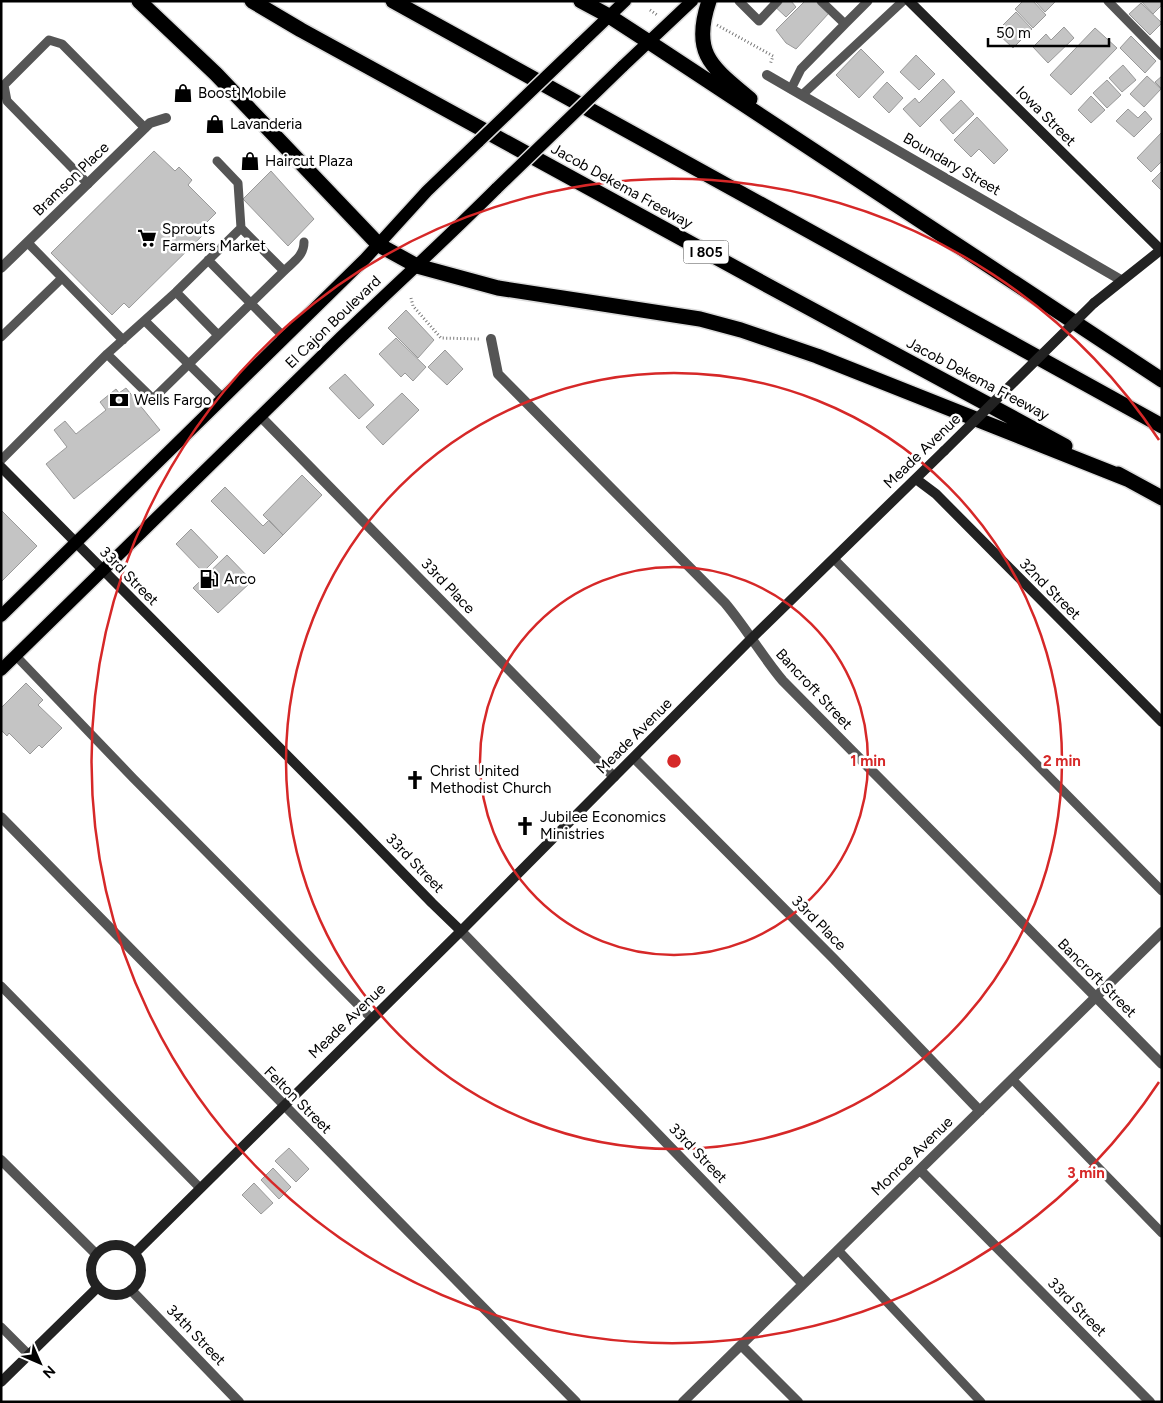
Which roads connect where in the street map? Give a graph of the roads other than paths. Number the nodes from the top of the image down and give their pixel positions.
1 (139, 1) edge
2 (252, 1) edge
3 (393, 1) edge
4 (581, 1) edge
5 (625, 1) edge
6 (692, 1) edge
7 (708, 1) edge
8 (739, 1) edge
9 (778, 1) edge
10 (821, 1) edge
11 (868, 1) edge
12 (903, 1) edge
13 (909, 1) edge
14 (1108, 1) edge
15 (609, 16) junction
16 (845, 24) junction
17 (649, 42) junction
18 (1162, 56) edge
19 (767, 75) road end
20 (792, 89) junction
21 (802, 95) junction
22 (166, 118) dead end
23 (145, 128) junction
24 (813, 151) junction
25 (217, 161) dead end
26 (88, 184) junction
27 (241, 228) junction
28 (28, 242) junction
29 (304, 242) dead end
30 (378, 245) junction
31 (1161, 250) edge
32 (208, 260) junction
33 (416, 266) junction
34 (1, 268) edge
35 (284, 271) junction
36 (62, 278) junction
37 (1122, 280) junction
38 (176, 292) junction
39 (251, 304) junction
40 (145, 321) junction
41 (218, 335) junction
42 (1, 337) edge
43 (285, 338) junction
44 (491, 339) road end
45 (123, 340) junction
46 (107, 354) junction
47 (188, 365) junction
48 (1162, 380) edge
49 (223, 398) junction
50 (260, 416) junction
51 (1162, 426) edge
52 (1, 460) edge
53 (1, 467) edge
54 (916, 479) junction
55 (1127, 479) junction
56 (1162, 498) edge
57 (76, 543) junction
58 (834, 559) junction
59 (104, 571) junction
60 (1, 616) edge
61 (752, 638) junction
62 (16, 656) junction
63 (1, 670) edge
64 (1162, 722) edge
65 (634, 758) junction
66 (614, 777) junction
67 (1, 817) edge
68 (1162, 892) edge
69 (461, 931) junction
70 (1162, 932) edge
71 (1, 986) edge
72 (1096, 997) junction
73 (372, 1018) junction
74 (1162, 1064) edge
75 (1012, 1079) junction
76 (283, 1105) junction
77 (980, 1111) junction
78 (1, 1160) edge
79 (920, 1170) junction
80 (200, 1188) junction
81 (1162, 1233) edge
82 (838, 1250) junction
83 (134, 1253) junction
84 (96, 1254) junction
85 (803, 1284) junction
86 (98, 1287) junction
87 (131, 1290) junction
88 (1, 1327) edge
89 (741, 1345) junction
90 (29, 1355) junction
91 (1, 1382) edge
92 (238, 1402) edge
93 (576, 1402) edge
94 (683, 1402) edge
95 (798, 1402) edge
96 (981, 1402) edge
97 (1150, 1402) edge

1 - 30 highway
2 - 55 highway, Jacob Dekema Freeway / I 805
3 - 51 highway
4 - 15 highway
5 - 15 main road, El Cajon Boulevard
6 - 17 main road, El Cajon Boulevard
7 - 24 highway
8 - 9 lane
10 - 16 lane
11 - 16 lane
12 - 21 lane
13 - 31 main road, Iowa Street
14 - 18 lane
15 - 17 highway
15 - 30 main road, El Cajon Boulevard, bridge
16 - 20 lane
17 - 24 highway
17 - 33 main road, El Cajon Boulevard, bridge
19 - 20 street, Boundary Street
20 - 21 street, Boundary Street
21 - 37 street, Boundary Street
22 - 23 street, Bramson Place
23 - 26 street, Bramson Place
23 - 26 lane
24 - 48 highway
25 - 27 lane
26 - 28 street, Bramson Place
27 - 32 lane
27 - 35 lane
28 - 34 street, Bramson Place
28 - 36 lane
29 - 35 lane
30 - 33 highway
30 - 43 main road, El Cajon Boulevard
31 - 37 main road, Meade Avenue
32 - 38 lane
32 - 39 lane
33 - 50 main road, El Cajon Boulevard
33 - 55 highway
35 - 39 lane
36 - 42 lane
36 - 45 lane
37 - 54 main road, Meade Avenue, bridge
38 - 40 lane
38 - 41 lane
39 - 41 lane
39 - 43 lane
40 - 45 lane
40 - 47 lane
41 - 47 lane
43 - 49 main road, El Cajon Boulevard
44 - 61 street, Bancroft Street
45 - 46 lane
46 - 47 lane
46 - 52 lane
47 - 49 lane
49 - 57 main road, El Cajon Boulevard
50 - 59 main road, El Cajon Boulevard
50 - 66 street, 33rd Place
53 - 57 main road, 33rd Street
54 - 58 main road, Meade Avenue
54 - 64 main road, 32nd Street
55 - 56 highway, Jacob Dekema Freeway / I 805
57 - 59 main road, 33rd Street
57 - 60 main road, El Cajon Boulevard
58 - 61 main road, Meade Avenue
58 - 68 lane
59 - 62 main road, El Cajon Boulevard
59 - 69 main road, 33rd Street
61 - 65 main road, Meade Avenue
61 - 72 street, Bancroft Street
62 - 63 main road, El Cajon Boulevard
62 - 73 lane
65 - 66 main road, Meade Avenue
65 - 77 street, 33rd Place
66 - 69 main road, Meade Avenue
67 - 76 street, Felton Street
69 - 73 main road, Meade Avenue
69 - 85 street, 33rd Street
70 - 72 street, Monroe Avenue
71 - 80 lane
72 - 74 street, Bancroft Street
72 - 75 street, Monroe Avenue
73 - 76 main road, Meade Avenue
75 - 77 street, Monroe Avenue
75 - 81 lane
76 - 80 main road, Meade Avenue
76 - 93 street, Felton Street
77 - 79 street, Monroe Avenue
78 - 84 street
79 - 82 street, Monroe Avenue
79 - 97 street, 33rd Street
80 - 83 main road, Meade Avenue
82 - 85 street, Monroe Avenue
82 - 96 lane
83 - 84 main road
83 - 87 main road
84 - 86 main road
85 - 89 street, Monroe Avenue
86 - 87 main road
86 - 90 main road
87 - 92 street, 34th Street
88 - 90 lane
89 - 94 street, Monroe Avenue
89 - 95 street
90 - 91 main road

